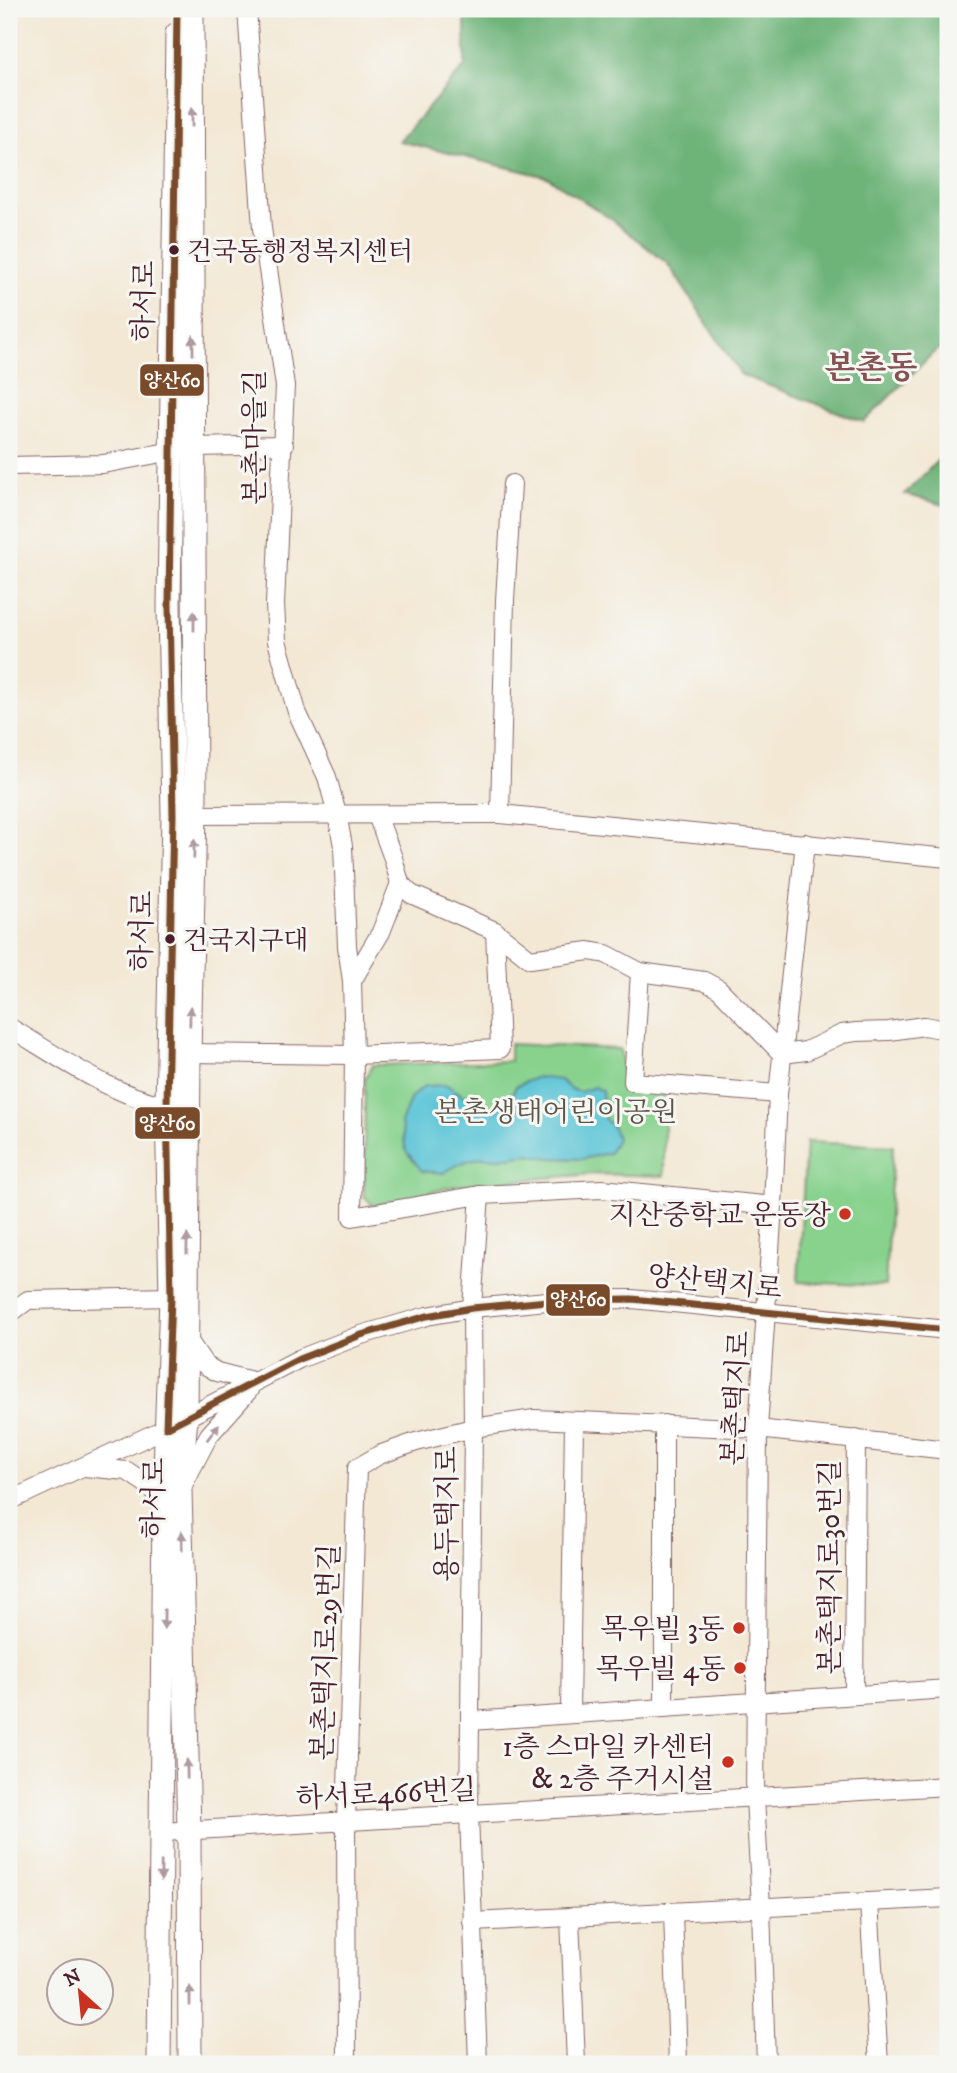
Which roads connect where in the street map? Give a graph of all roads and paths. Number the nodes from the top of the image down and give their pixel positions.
1 (177, 9) edge
2 (192, 9) edge
3 (247, 9) edge
4 (284, 445) junction
5 (182, 448) junction
6 (9, 466) edge
7 (512, 484) dead end
8 (338, 814) junction
9 (500, 814) junction
10 (184, 815) junction
11 (377, 815) junction
12 (805, 843) junction
13 (948, 858) edge
14 (400, 883) junction
15 (495, 931) junction
16 (640, 972) junction
17 (352, 981) junction
18 (9, 1027) edge
19 (948, 1030) edge
20 (189, 1053) junction
21 (782, 1054) junction
22 (354, 1055) junction
23 (778, 1094) junction
24 (178, 1107) junction
25 (480, 1195) junction
26 (773, 1206) junction
27 (171, 1297) junction
28 (472, 1308) junction
29 (765, 1312) junction
30 (9, 1314) edge
31 (948, 1330) edge
32 (186, 1337) junction
33 (256, 1382) junction
34 (574, 1420) junction
35 (176, 1423) junction
36 (664, 1424) junction
37 (473, 1428) junction
38 (758, 1429) junction
39 (856, 1439) junction
40 (948, 1450) edge
41 (84, 1467) junction
42 (172, 1494) junction
43 (9, 1501) edge
44 (948, 1689) edge
45 (854, 1696) junction
46 (755, 1702) junction
47 (664, 1708) junction
48 (570, 1714) junction
49 (471, 1721) junction
50 (948, 1786) edge
51 (755, 1798) junction
52 (469, 1814) junction
53 (346, 1821) junction
54 (189, 1830) junction
55 (162, 1832) junction
56 (948, 1898) edge
57 (869, 1902) junction
58 (761, 1908) junction
59 (673, 1912) junction
60 (570, 1917) junction
61 (472, 1922) junction
62 (159, 2064) edge
63 (190, 2064) edge
64 (347, 2064) edge
65 (478, 2064) edge
66 (576, 2064) edge
67 (678, 2064) edge
68 (766, 2064) edge
69 (879, 2064) edge

1 - 5 main road, 하서로
5 -> 2 main road, 하서로
3 - 4 street, 본촌마을길
4 - 5 street
4 - 8 street, 본촌마을길
5 - 6 street
5 - 10 main road, 하서로
7 - 9 street
8 - 10 street
8 - 11 street
8 - 17 street, 본촌마을길
9 - 11 street
9 - 12 street
20 -> 10 main road, 하서로
10 - 24 main road, 하서로
11 - 14 street
12 - 13 street
12 - 21 street, 본촌택지로
14 - 15 street
14 - 17 street
15 - 16 street
15 - 22 street
16 - 21 street
16 - 23 street
17 - 22 street, 본촌마을길
18 - 24 street
19 - 21 street
20 - 22 street
20 - 24 main road, 하서로
21 - 23 street, 본촌택지로
22 - 25 street, 본촌마을길
23 - 26 street, 본촌택지로
24 - 27 main road, 하서로
32 -> 24 main road, 하서로
25 - 26 street
25 - 28 street, 용두택지로
26 - 29 street, 본촌택지로
27 - 30 street
27 - 35 main road, 하서로
28 - 29 street, 양산택지로
28 - 33 street, 양산택지로
28 - 37 street, 용두택지로
29 - 31 street, 양산택지로
29 - 38 street, 본촌택지로
32 - 33 street
32 - 35 main road, 하서로
33 - 35 street, 양산택지로
42 -> 33 street
34 - 36 street, 본촌택지로29번길
34 - 37 street, 본촌택지로29번길
34 - 48 street
35 - 41 street, 양산택지로
35 - 42 main road, 하서로
36 - 38 street, 본촌택지로29번길
36 - 47 street
37 - 49 street, 용두택지로
37 - 53 street, 본촌택지로29번길
38 - 39 street, 본촌택지로30번길
38 - 46 street, 본촌택지로
39 - 40 street, 본촌택지로30번길
39 - 45 street, 본촌택지로30번길
41 - 42 street
41 - 43 street, 양산택지로
54 -> 42 main road, 하서로
42 -> 55 main road, 하서로
44 - 45 street
45 - 46 street
46 - 47 street
46 - 51 street, 본촌택지로
47 - 48 street
48 - 49 street
49 - 52 street, 용두택지로
50 - 51 street, 하서로466번길
51 - 52 street, 하서로466번길
51 - 58 street, 본촌택지로
52 - 53 street, 하서로466번길
52 - 61 street, 용두택지로
53 - 54 street, 하서로466번길
53 - 64 street, 본촌택지로29번길
54 - 55 street, 하서로466번길
63 -> 54 main road, 하서로
55 -> 62 main road, 하서로
56 - 57 street
57 - 58 street
57 - 69 street
58 - 59 street
58 - 68 street, 본촌택지로
59 - 60 street
59 - 67 street
60 - 61 street
60 - 66 street
61 - 65 street, 용두택지로

